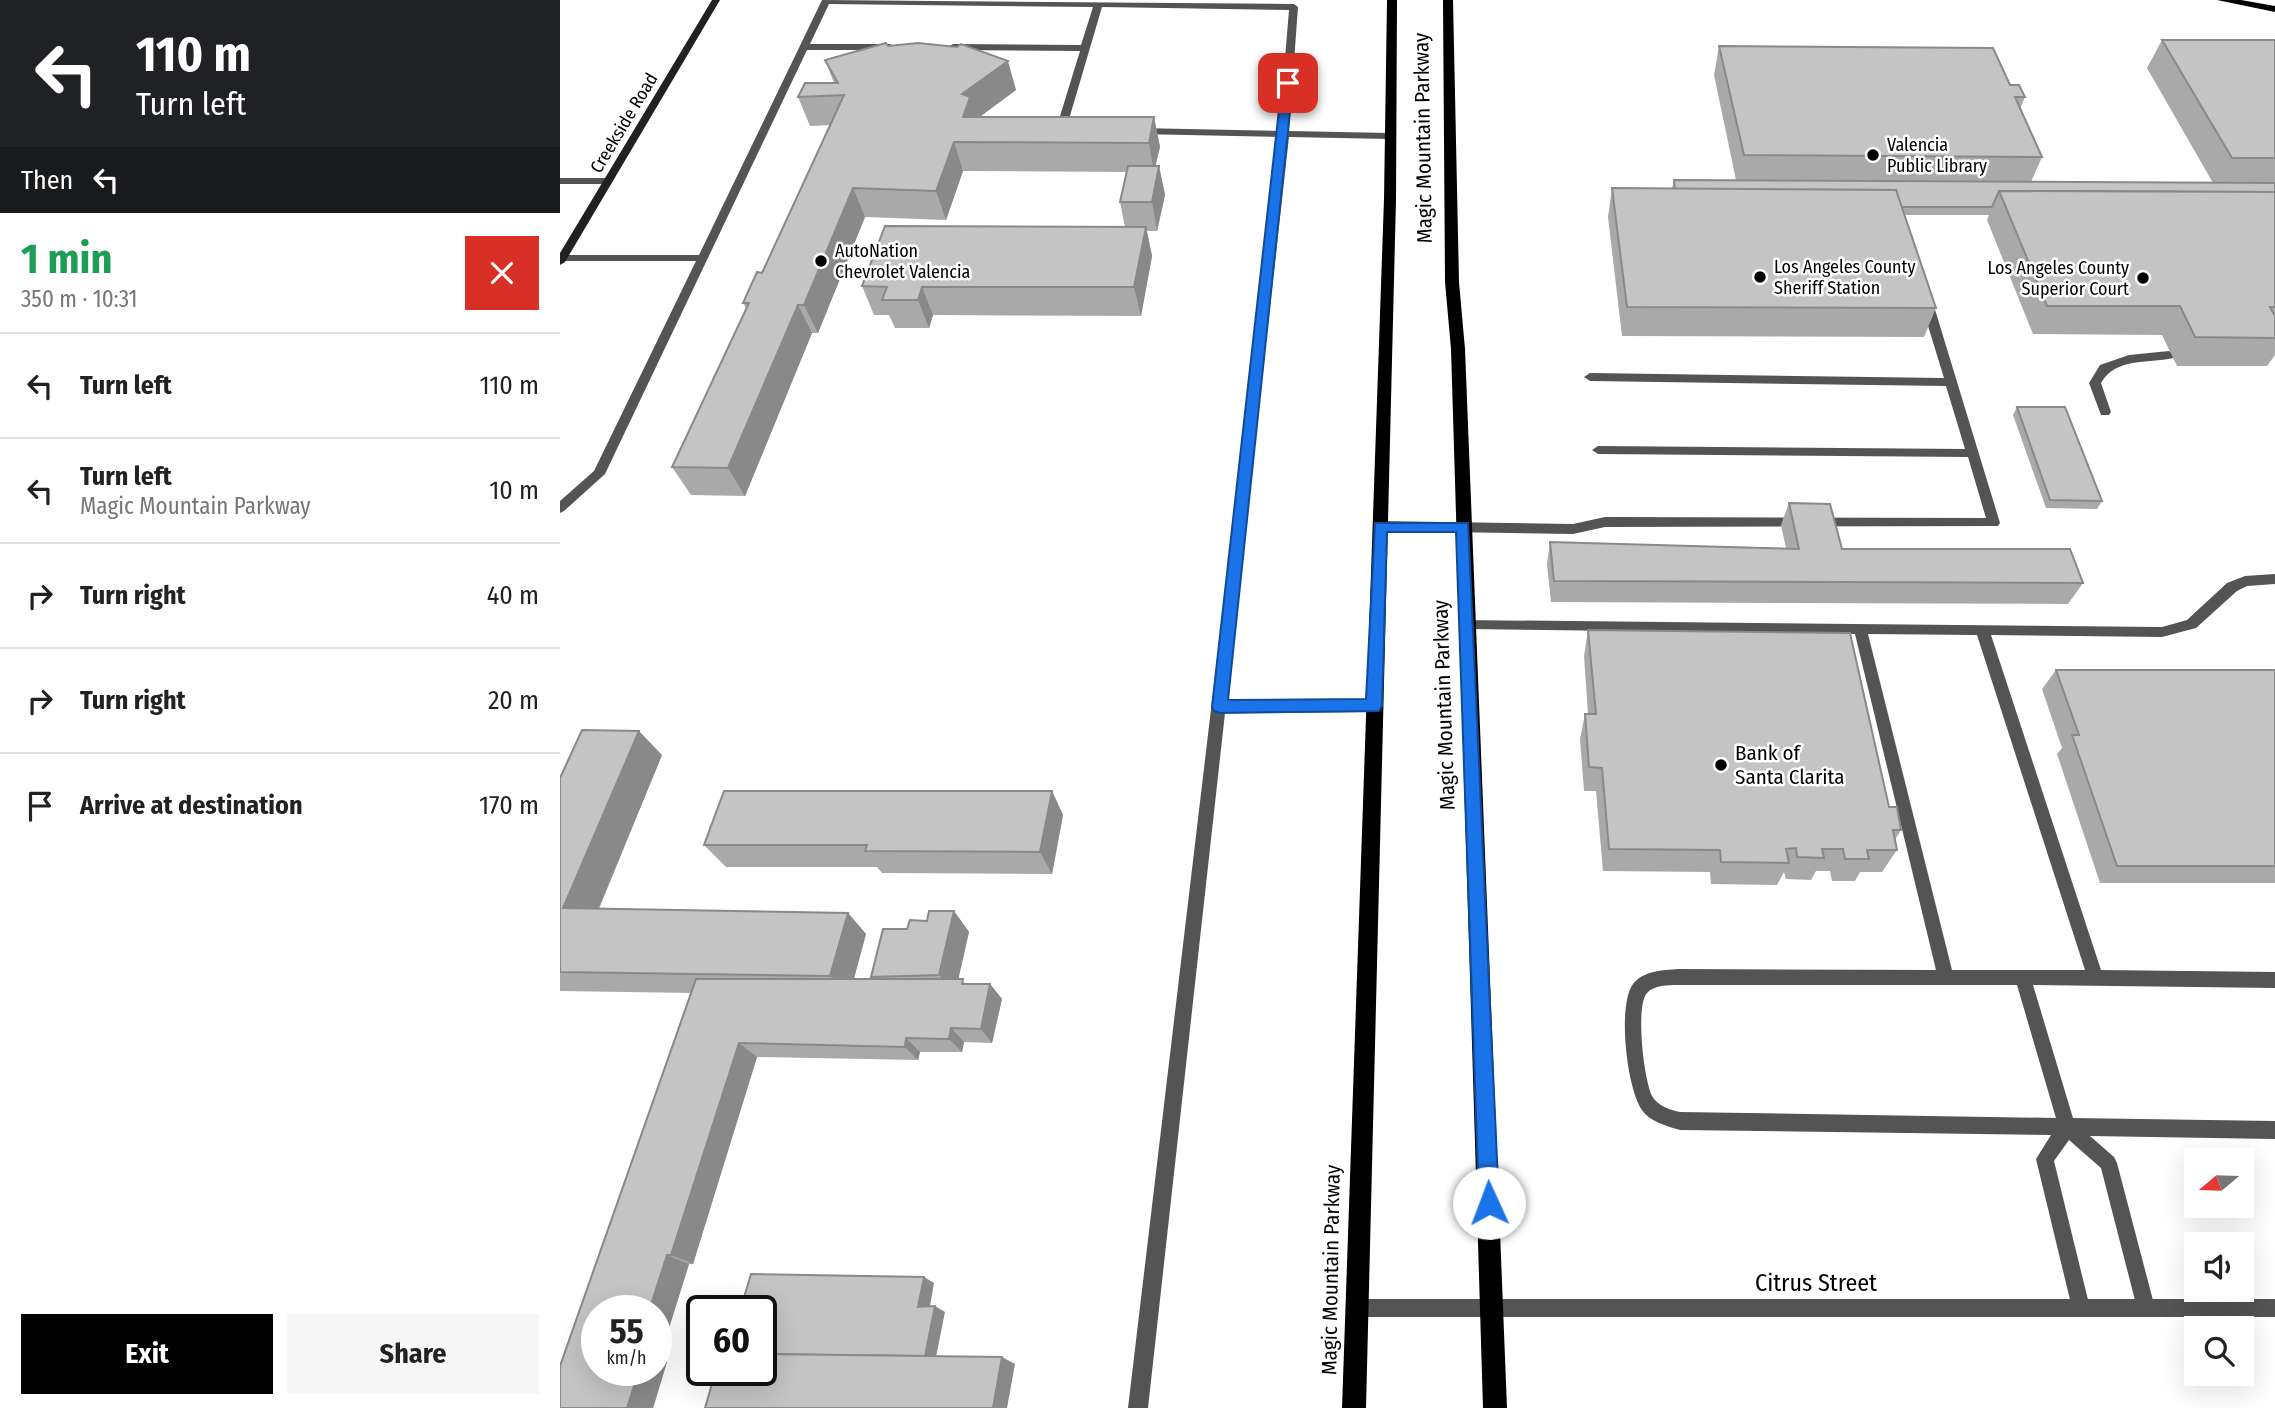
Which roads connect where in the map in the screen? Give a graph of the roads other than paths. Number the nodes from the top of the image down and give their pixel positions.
1 (716, 0) edge
2 (1392, 0) edge
3 (1448, 0) edge
4 (2222, 0) edge
5 (1098, 5) junction
6 (2275, 9) edge
7 (804, 47) junction
8 (898, 47) edge
9 (938, 47) edge
10 (1085, 48) junction
11 (1075, 129) edge
12 (1131, 131) edge
13 (1284, 134) junction
14 (1389, 136) junction
15 (560, 181) edge
16 (608, 181) junction
17 (703, 258) junction
18 (561, 260) edge
19 (1921, 285) edge
20 (2169, 355) dead end
21 (1590, 377) dead end
22 (1951, 382) junction
23 (2105, 412) dead end
24 (1598, 450) dead end
25 (1973, 453) junction
26 (560, 508) edge
27 (1380, 526) junction
28 (1463, 527) junction
29 (2275, 579) edge
30 (1467, 624) junction
31 (1860, 628) junction
32 (1982, 630) junction
33 (1374, 706) junction
34 (1220, 707) junction
35 (1946, 978) junction
36 (2023, 978) junction
37 (2095, 978) junction
38 (2275, 980) edge
39 (2067, 1127) junction
40 (2275, 1130) edge
41 (1493, 1307) junction
42 (1357, 1308) junction
43 (2081, 1308) junction
44 (2146, 1308) junction
45 (2275, 1308) edge
46 (1138, 1408) edge
47 (1354, 1408) edge
48 (1495, 1408) edge

1 - 16 street, Creekside Road
2 - 14 main road, Magic Mountain Parkway
3 - 28 main road, Magic Mountain Parkway
4 - 6 main road
5 - 7 street
5 - 10 street
5 - 13 street
7 - 8 street
7 - 17 street
9 - 10 street
10 - 11 street
12 - 13 street
13 - 14 street
13 - 34 street
14 - 27 main road, Magic Mountain Parkway
15 - 16 street
16 - 18 street, Creekside Road
17 - 18 street
17 - 26 street
19 - 22 street
20 - 23 street
21 - 22 street
22 - 25 street
24 - 25 street
25 - 28 street
27 - 28 street
27 - 33 main road, Magic Mountain Parkway
28 - 30 main road, Magic Mountain Parkway
29 - 32 street
30 - 31 street
30 - 41 main road, Magic Mountain Parkway
31 - 32 street
31 - 35 street
32 - 37 street
33 - 34 street
33 - 42 main road, Magic Mountain Parkway
34 - 46 street
35 - 36 street
35 - 39 street
36 - 37 street
36 - 39 street
37 - 38 street
39 - 40 street
39 - 43 street
39 - 44 street
41 - 42 street, Citrus Street
41 - 43 street, Citrus Street
41 - 48 main road, Magic Mountain Parkway
42 - 47 main road, Magic Mountain Parkway
43 - 44 street, Citrus Street
44 - 45 street, Citrus Street

